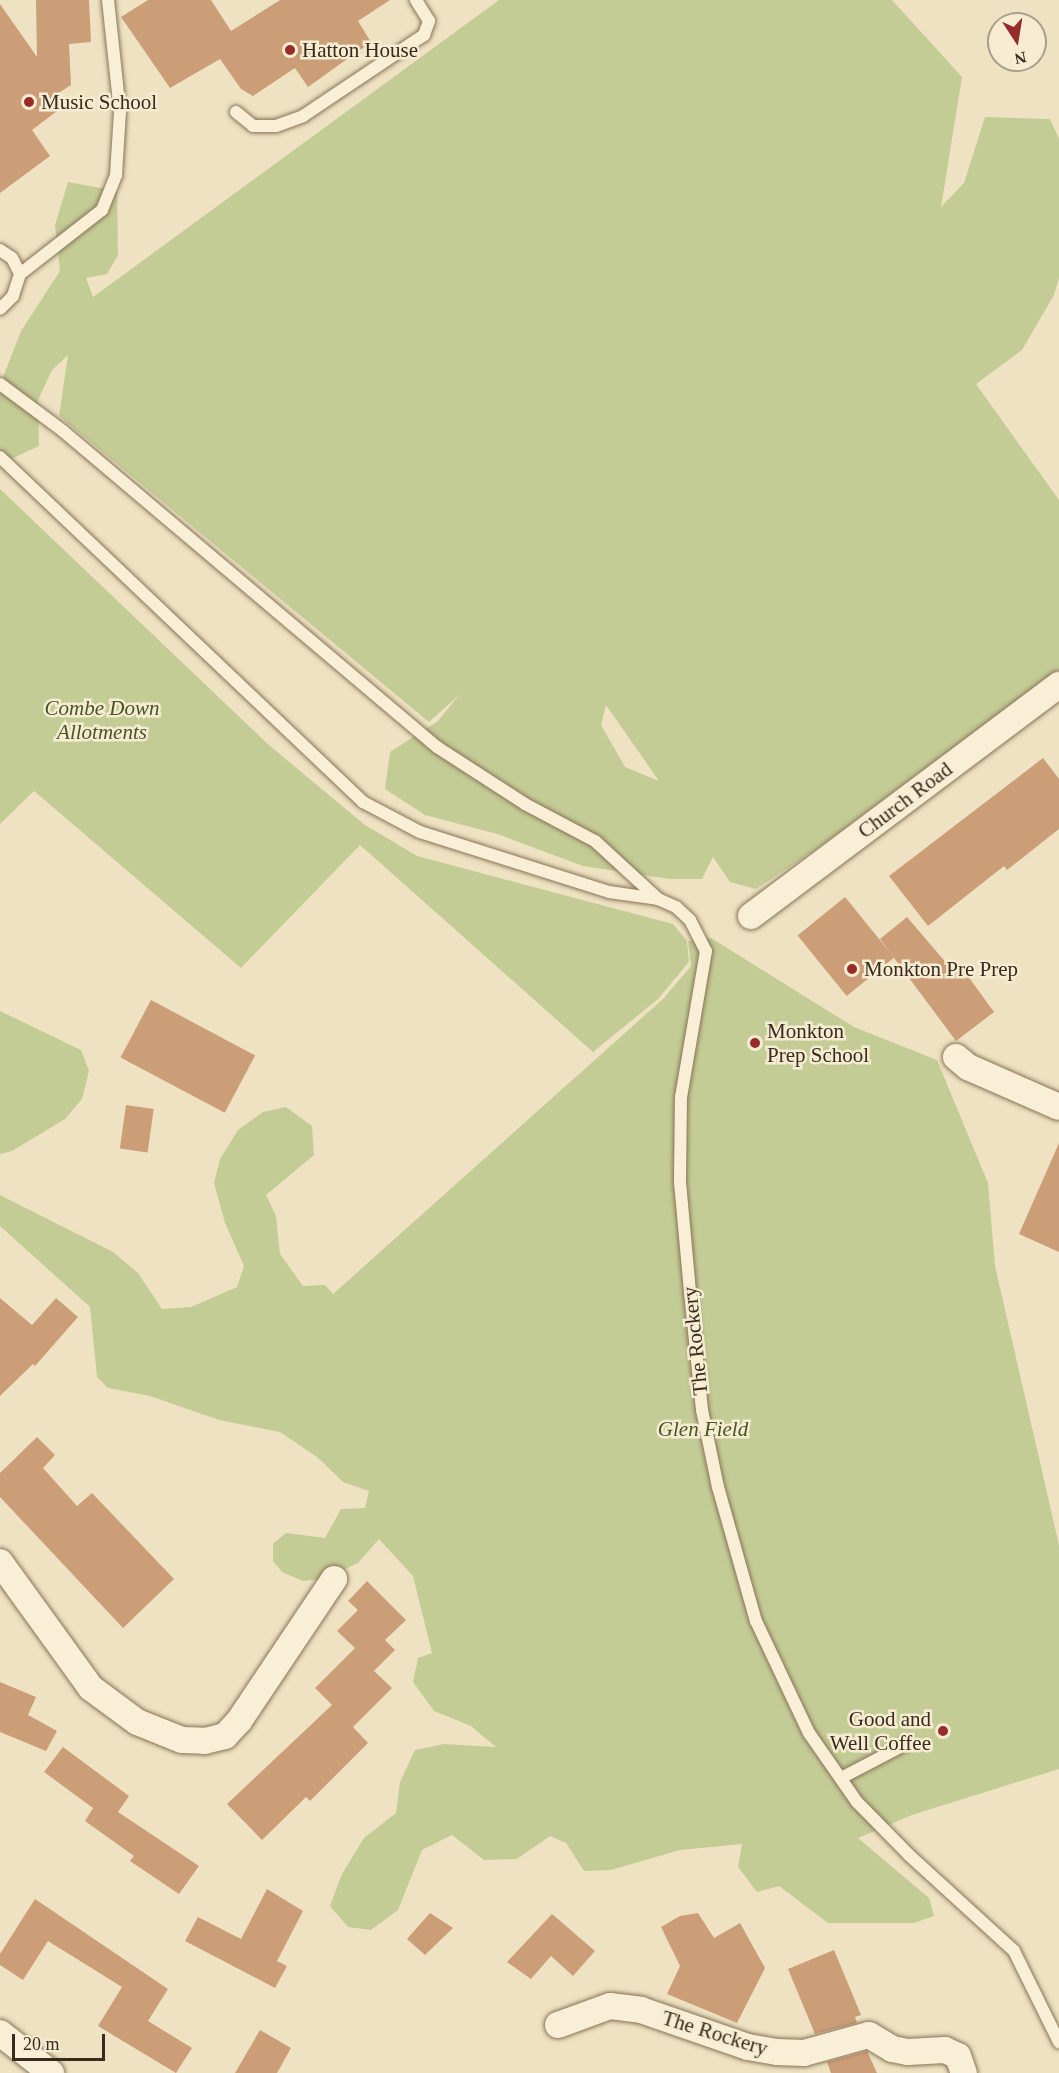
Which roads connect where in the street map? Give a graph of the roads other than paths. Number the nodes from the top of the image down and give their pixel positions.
1 (108, 0) edge
2 (416, 0) edge
3 (236, 112) dead end
4 (0, 250) edge
5 (20, 274) junction
6 (0, 309) edge
7 (0, 384) edge
8 (0, 457) edge
9 (1059, 685) edge
10 (658, 899) junction
11 (751, 916) dead end
12 (956, 1057) dead end
13 (1059, 1107) edge
14 (0, 1562) edge
15 (334, 1579) dead end
16 (908, 1743) dead end
17 (841, 1778) junction
18 (558, 2025) dead end
19 (0, 2033) edge
20 (1059, 2042) edge
21 (51, 2073) edge
22 (964, 2073) edge

1 - 5 lane
2 - 3 lane
4 - 5 lane
5 - 6 lane
7 - 10 lane
8 - 10 lane
9 - 11 street, Church Road
10 - 17 lane, The Rockery
12 - 13 street
14 - 15 street
16 - 17 lane
17 - 20 lane, The Rockery
18 - 22 street, The Rockery
19 - 21 street

